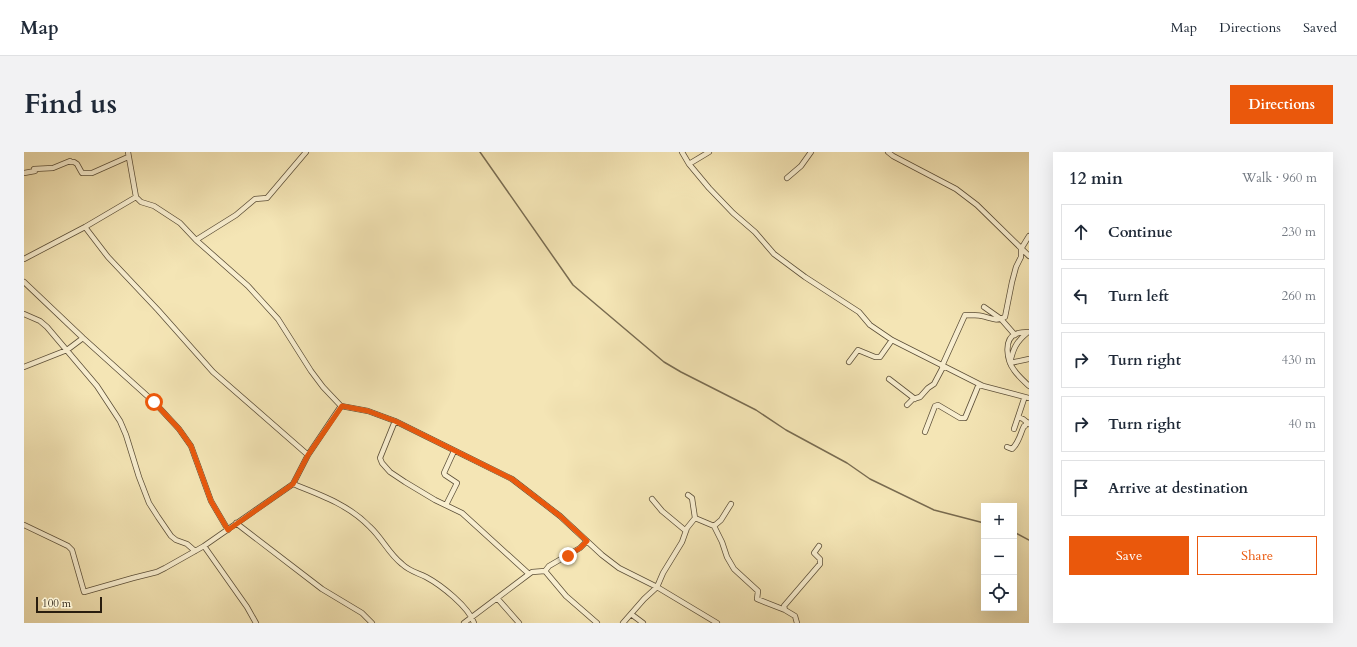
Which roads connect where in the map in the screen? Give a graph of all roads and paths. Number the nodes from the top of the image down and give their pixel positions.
1 (306, 152) edge
2 (682, 152) edge
3 (709, 152) edge
4 (811, 152) edge
5 (888, 152) edge
6 (128, 154) edge
7 (689, 164) junction
8 (24, 173) edge
9 (787, 178) dead end
10 (136, 197) junction
11 (85, 227) junction
12 (1029, 236) edge
13 (196, 240) junction
14 (1021, 249) junction
15 (1029, 256) edge
16 (24, 259) edge
17 (24, 282) edge
18 (984, 308) dead end
19 (24, 314) edge
20 (1001, 319) junction
21 (1029, 332) edge
22 (1014, 335) junction
23 (83, 338) junction
24 (892, 340) junction
25 (67, 350) junction
26 (1029, 359) edge
27 (849, 362) dead end
28 (1010, 363) junction
29 (24, 367) edge
30 (943, 367) junction
31 (889, 379) dead end
32 (979, 384) junction
33 (1029, 386) edge
34 (1026, 398) edge
35 (915, 399) junction
36 (907, 405) dead end
37 (342, 406) junction
38 (1018, 417) junction
39 (395, 421) junction
40 (1028, 423) edge
41 (1014, 429) dead end
42 (925, 432) dead end
43 (1007, 448) dead end
44 (454, 451) junction
45 (308, 455) junction
46 (293, 484) junction
47 (688, 495) dead end
48 (652, 499) dead end
49 (731, 504) dead end
50 (446, 505) junction
51 (695, 518) junction
52 (236, 523) junction
53 (24, 526) edge
54 (714, 526) junction
55 (228, 530) junction
56 (686, 531) junction
57 (587, 541) junction
58 (204, 546) junction
59 (819, 546) dead end
60 (195, 551) junction
61 (545, 571) junction
62 (529, 574) junction
63 (657, 587) junction
64 (497, 598) junction
65 (784, 610) junction
66 (631, 614) junction
67 (472, 618) junction
68 (256, 623) edge
69 (372, 623) edge
70 (464, 623) edge
71 (474, 623) edge
72 (519, 623) edge
73 (597, 623) edge
74 (623, 623) edge
75 (643, 623) edge
76 (717, 623) edge
77 (797, 623) edge

1 - 13 street
2 - 7 street
3 - 7 street
4 - 9 street
5 - 14 street
6 - 8 street
6 - 10 street
7 - 24 street
10 - 11 street
10 - 13 street
11 - 16 street
11 - 45 street
12 - 14 street
13 - 37 street
14 - 15 street
14 - 20 street
17 - 23 street
18 - 20 street
19 - 25 street
20 - 22 street
20 - 30 street
21 - 22 street
21 - 28 street
22 - 28 street
23 - 25 street
23 - 55 street
24 - 27 street
24 - 30 street
25 - 29 street
25 - 60 street
26 - 28 street
28 - 33 street
30 - 32 street
30 - 35 street
31 - 35 street
32 - 34 street
32 - 42 street
34 - 38 street
35 - 36 street
37 - 39 street
37 - 45 street
38 - 40 street
38 - 41 street
39 - 44 street
39 - 50 street
40 - 43 street
44 - 50 street
44 - 57 street
45 - 46 street
46 - 52 street
46 - 67 street
47 - 51 street
48 - 56 street
49 - 54 street
50 - 62 street
51 - 54 street
51 - 56 street
52 - 55 street
52 - 69 street
53 - 60 street
54 - 65 street
55 - 58 street
56 - 63 street
57 - 61 street
57 - 63 street
58 - 60 street
58 - 68 street
59 - 65 street
61 - 62 street
61 - 73 street
62 - 64 street
63 - 66 street
63 - 76 street
64 - 67 street
64 - 72 street
65 - 77 street
66 - 74 street
66 - 75 street
67 - 70 street
67 - 71 street

